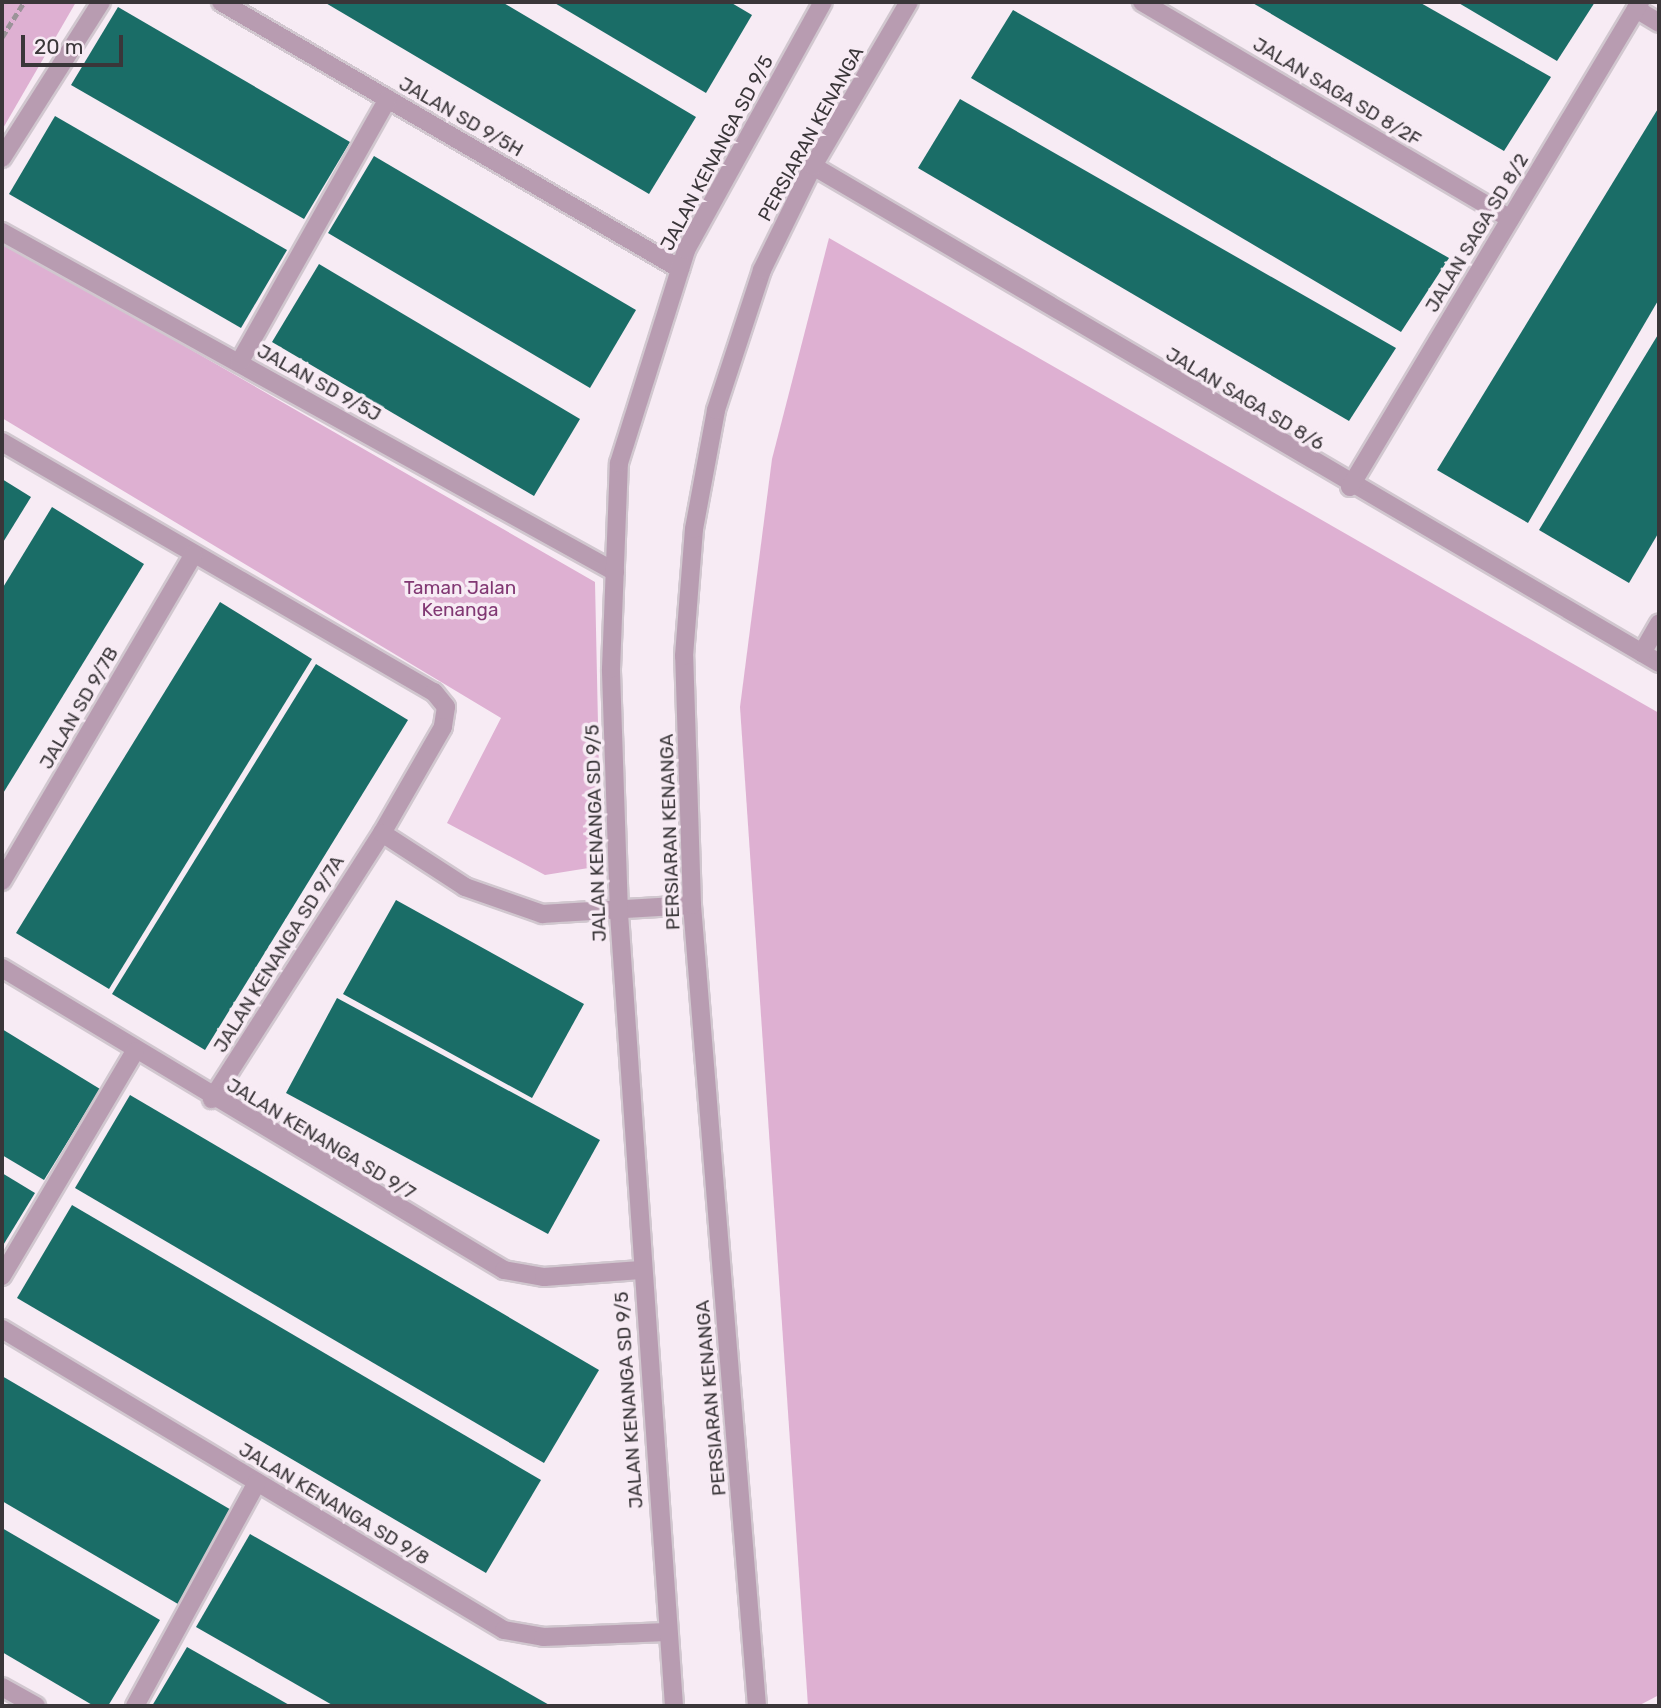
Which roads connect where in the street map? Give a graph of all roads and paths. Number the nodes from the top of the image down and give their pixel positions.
1 (24, 2) edge
2 (101, 2) edge
3 (221, 2) edge
4 (823, 2) edge
5 (909, 2) edge
6 (1142, 2) edge
7 (1638, 6) edge
8 (1659, 23) edge
9 (2, 37) edge
10 (388, 99) junction
11 (2, 158) edge
12 (813, 166) junction
13 (1510, 219) junction
14 (2, 232) edge
15 (680, 269) junction
16 (239, 363) junction
17 (2, 443) edge
18 (1350, 487) junction
19 (193, 555) junction
20 (615, 572) junction
21 (1659, 624) edge
22 (1643, 653) junction
23 (1659, 663) edge
24 (382, 833) junction
25 (2, 881) edge
26 (692, 905) junction
27 (619, 913) junction
28 (2, 968) edge
29 (135, 1051) junction
30 (212, 1099) junction
31 (641, 1270) junction
32 (2, 1276) edge
33 (2, 1329) edge
34 (257, 1482) junction
35 (667, 1632) junction
36 (2, 1687) edge
37 (36, 1706) edge
38 (135, 1706) edge
39 (674, 1706) edge
40 (757, 1706) edge

1 - 9 path
2 - 11 street
3 - 10 street, JALAN SD 9/5H
4 - 15 street, JALAN KENANGA SD 9/5
5 - 12 street, PERSIARAN KENANGA
6 - 13 street, JALAN SAGA SD 8/2F
7 - 8 street
7 - 13 street, JALAN SAGA SD 8/2
10 - 15 street, JALAN SD 9/5H
10 - 16 street
12 - 18 street, JALAN SAGA SD 8/6
12 - 26 street, PERSIARAN KENANGA
13 - 18 street, JALAN SAGA SD 8/2
14 - 16 street, JALAN SD 9/5J
15 - 20 street, JALAN KENANGA SD 9/5
16 - 20 street, JALAN SD 9/5J
17 - 19 street
18 - 22 street, JALAN SAGA SD 8/6
19 - 24 street, JALAN KENANGA SD 9/7A
19 - 25 street, JALAN SD 9/7B
20 - 27 street, JALAN KENANGA SD 9/5
21 - 22 street
22 - 23 street, JALAN SAGA SD 8/6
24 - 27 street
24 - 30 street, JALAN KENANGA SD 9/7A
26 - 27 street
26 - 40 street, PERSIARAN KENANGA
27 - 31 street, JALAN KENANGA SD 9/5
28 - 29 street, JALAN KENANGA SD 9/7
29 - 30 street, JALAN KENANGA SD 9/7
29 - 32 street
30 - 31 street, JALAN KENANGA SD 9/7
31 - 35 street, JALAN KENANGA SD 9/5
33 - 34 street, JALAN KENANGA SD 9/8
34 - 35 street, JALAN KENANGA SD 9/8
34 - 38 street
35 - 39 street, JALAN KENANGA SD 9/5
36 - 37 street

